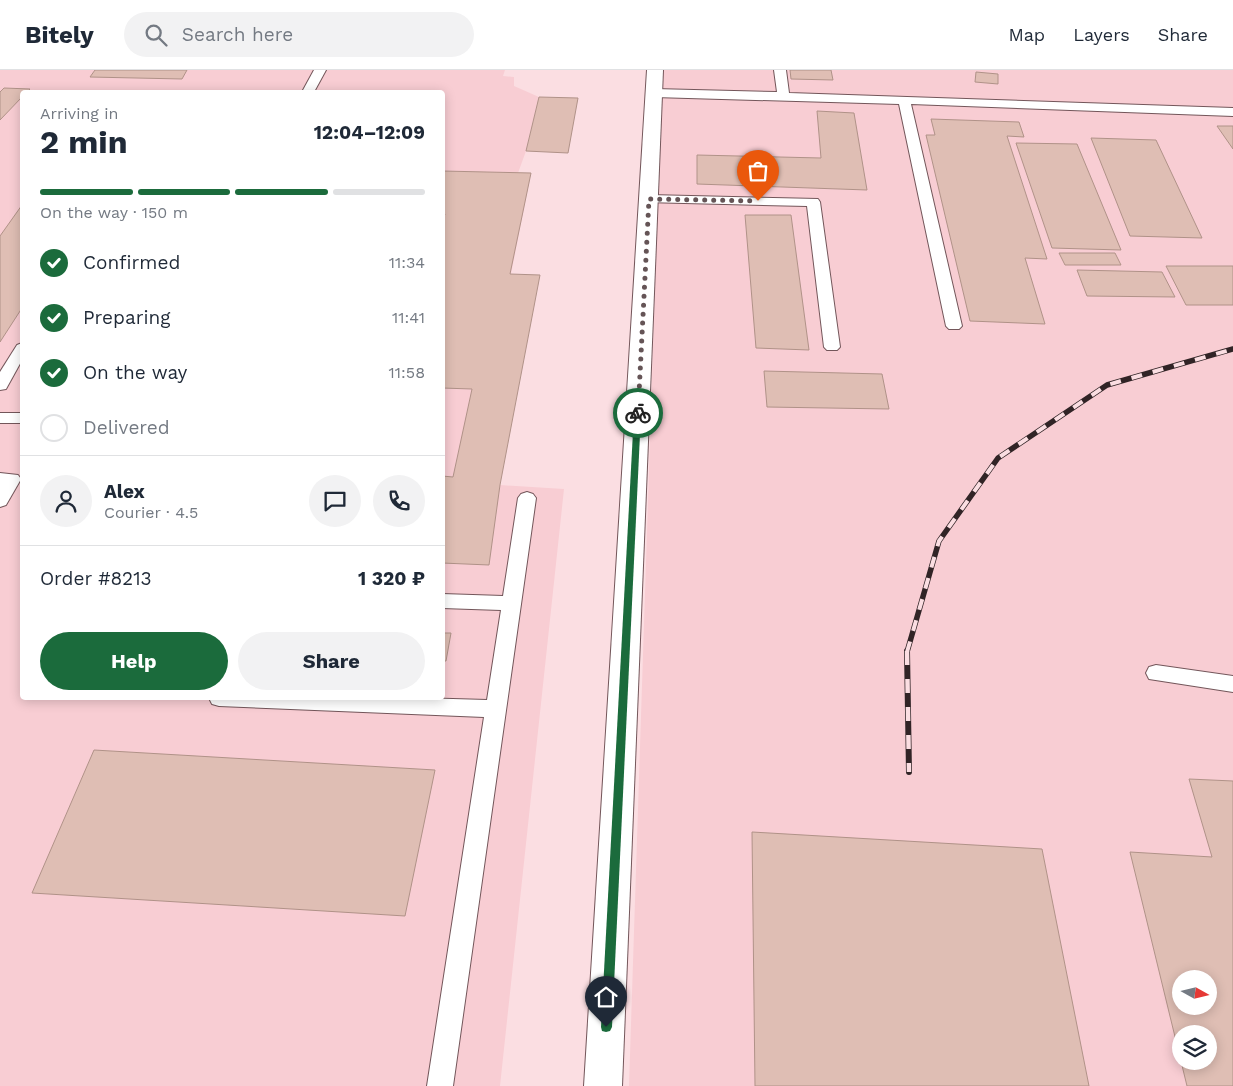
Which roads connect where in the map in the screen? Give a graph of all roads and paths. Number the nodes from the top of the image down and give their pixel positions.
1 (320, 70) edge
2 (780, 70) edge
3 (654, 82) edge
4 (309, 90) edge
5 (783, 96) junction
6 (904, 101) junction
7 (1233, 112) edge
8 (649, 199) junction
9 (954, 326) dead end
10 (832, 347) dead end
11 (20, 351) edge
12 (0, 385) edge
13 (0, 418) edge
14 (20, 418) edge
15 (0, 479) edge
16 (527, 498) dead end
17 (0, 501) edge
18 (445, 601) edge
19 (512, 603) junction
20 (1156, 673) dead end
21 (1233, 684) edge
22 (265, 700) edge
23 (496, 710) junction
24 (440, 1086) edge
25 (603, 1086) edge

1 - 4 lane
2 - 5 lane
3 - 5 lane
3 - 8 street
5 - 6 lane
6 - 7 lane
6 - 9 lane
8 - 10 lane
8 - 25 street
11 - 12 lane
13 - 14 lane
15 - 17 lane
16 - 19 lane
18 - 19 lane
19 - 23 lane
20 - 21 lane
22 - 23 lane
23 - 24 lane

